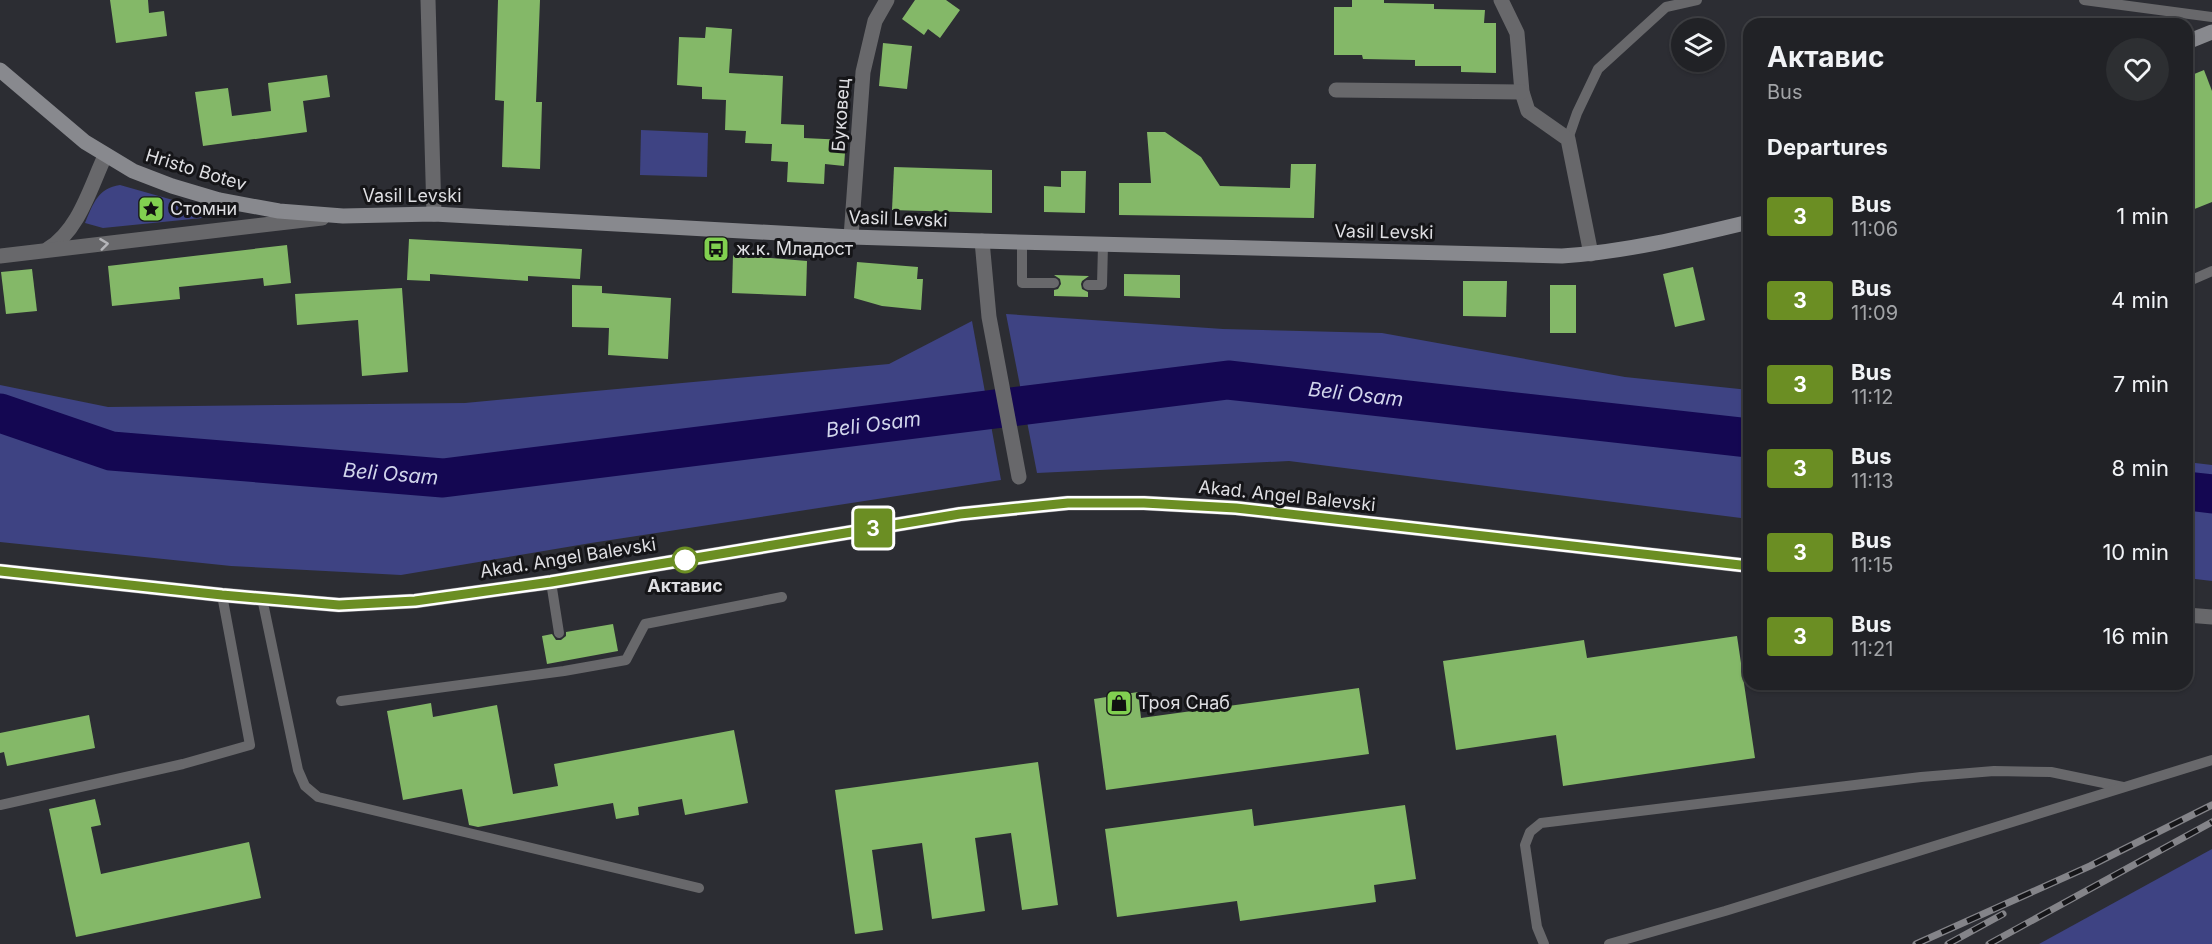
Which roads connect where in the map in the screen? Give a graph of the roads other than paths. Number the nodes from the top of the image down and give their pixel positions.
1 (428, 0) edge
2 (887, 0) edge
3 (1501, 0) edge
4 (1697, 0) edge
5 (2084, 0) edge
6 (1665, 4) edge
7 (2212, 17) edge
8 (2212, 32) edge
9 (2193, 40) edge
10 (0, 70) edge
11 (1336, 90) dead end
12 (1522, 92) junction
13 (1568, 139) junction
14 (105, 156) junction
15 (434, 214) junction
16 (343, 216) junction
17 (1743, 223) edge
18 (851, 237) junction
19 (982, 241) junction
20 (1022, 242) junction
21 (1103, 244) junction
22 (45, 250) junction
23 (1591, 254) junction
24 (0, 256) edge
25 (2212, 271) edge
26 (2193, 279) edge
27 (1054, 284) dead end
28 (1088, 285) dead end
29 (1019, 477) dead end
30 (1743, 565) edge
31 (0, 571) edge
32 (551, 582) junction
33 (222, 595) junction
34 (782, 597) dead end
35 (262, 598) junction
36 (2193, 615) edge
37 (2212, 617) edge
38 (559, 633) dead end
39 (341, 701) dead end
40 (2212, 760) edge
41 (2123, 787) junction
42 (0, 806) edge
43 (699, 888) dead end
44 (1542, 943) edge
45 (1609, 944) edge

1 - 15 street
2 - 18 street, Буковец
3 - 12 street
4 - 6 lane
5 - 7 lane
6 - 13 lane
8 - 9 main road
10 - 14 main road, Hristo Botev
11 - 12 street
12 - 13 street
13 - 23 street
14 - 16 main road, Hristo Botev
14 - 22 street
15 - 16 main road, Vasil Levski
15 - 18 main road, Vasil Levski
22 -> 16 street, Vasil Levski
17 - 23 main road, Vasil Levski
18 - 19 main road, Vasil Levski
19 - 20 main road, Vasil Levski
19 - 29 street
20 - 21 main road, Vasil Levski
20 - 27 lane
21 - 23 main road, Vasil Levski
21 - 28 lane
22 - 24 street, Vasil Levski
25 - 26 lane
30 - 32 street, Akad. Angel Balevski
31 - 33 street, Akad. Angel Balevski
32 - 35 street, Akad. Angel Balevski
32 - 38 lane
33 - 35 street, Akad. Angel Balevski
33 - 42 lane
34 - 39 lane
35 - 43 lane
36 - 37 street
40 - 41 lane
41 - 44 lane
41 - 45 lane

